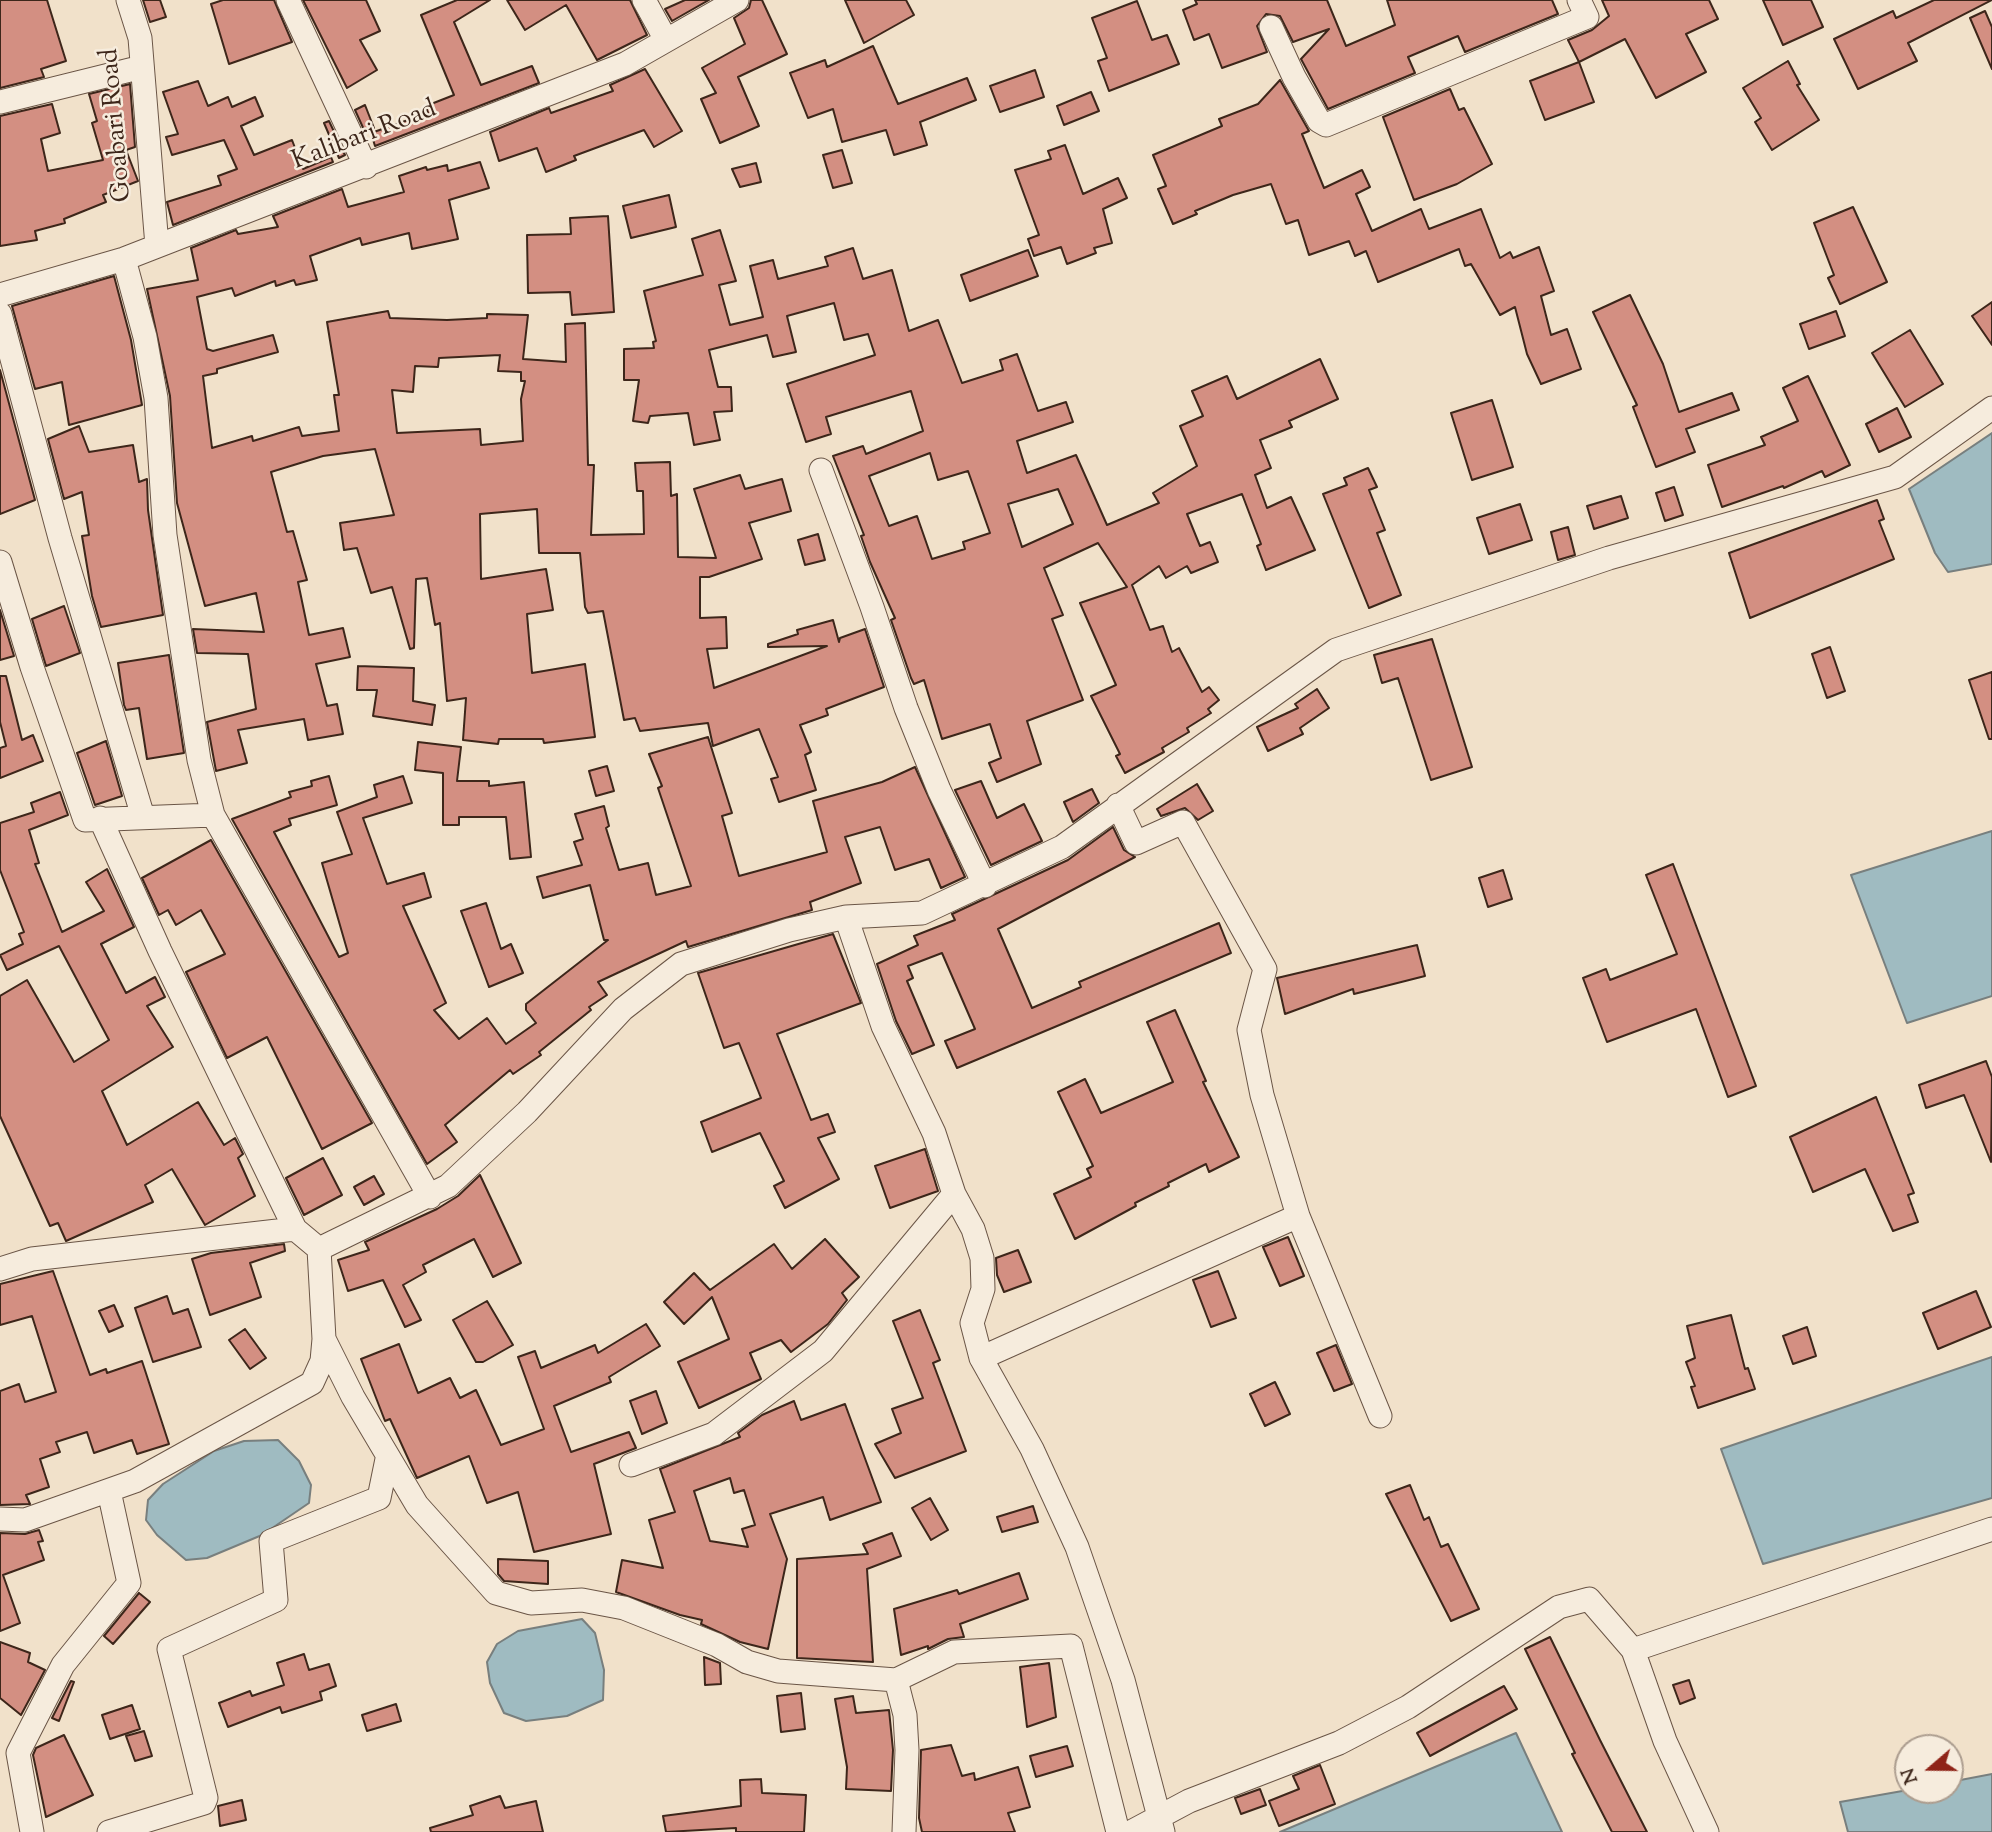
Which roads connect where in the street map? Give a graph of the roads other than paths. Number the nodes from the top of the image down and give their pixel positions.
1 (128, 0) edge
2 (288, 0) edge
3 (643, 0) edge
4 (737, 0) edge
5 (1579, 0) edge
6 (1271, 27) dead end
7 (666, 40) junction
8 (142, 67) junction
9 (0, 103) edge
10 (366, 167) junction
11 (157, 246) junction
12 (124, 258) junction
13 (0, 295) edge
14 (0, 314) edge
15 (1992, 408) edge
16 (821, 470) dead end
17 (0, 562) edge
18 (1118, 804) junction
19 (213, 816) junction
20 (143, 817) junction
21 (100, 818) junction
22 (985, 886) junction
23 (846, 917) junction
24 (954, 1194) junction
25 (430, 1197) junction
26 (1298, 1216) junction
27 (295, 1229) junction
28 (319, 1249) junction
29 (0, 1269) edge
30 (324, 1339) junction
31 (981, 1358) junction
32 (1380, 1416) dead end
33 (387, 1459) junction
34 (631, 1465) dead end
35 (109, 1490) junction
36 (0, 1519) edge
37 (1992, 1529) edge
38 (1633, 1650) junction
39 (896, 1680) junction
40 (9, 1753) edge
41 (1160, 1824) edge
42 (32, 1832) edge
43 (109, 1832) edge
44 (904, 1832) edge
45 (1118, 1832) edge
46 (1131, 1832) edge
47 (1707, 1832) edge

1 - 8 street, Goabari Road
2 - 10 street
3 - 7 street
4 - 7 street, Kalibari Road
5 - 6 street
7 - 10 street, Kalibari Road
8 - 9 street
8 - 11 street, Goabari Road
10 - 11 street, Kalibari Road
11 - 12 street, Kalibari Road
12 - 13 street, Kalibari Road
12 - 19 street
14 - 20 street
15 - 18 street
16 - 22 street
17 - 21 street
18 - 22 street
18 - 26 street
19 - 20 street
19 - 25 street
20 - 21 street
21 - 27 street
22 - 23 street
23 - 24 street
23 - 25 street
24 - 31 street
24 - 34 street
25 - 28 street
26 - 31 street
26 - 32 street
27 - 28 street
27 - 29 street
28 - 30 street
30 - 33 street
30 - 35 street
31 - 41 street
33 - 39 street
33 - 43 street
35 - 36 street
35 - 40 street
37 - 38 street
38 - 41 street
38 - 47 street
39 - 44 street
39 - 45 street
40 - 42 street
41 - 46 street

